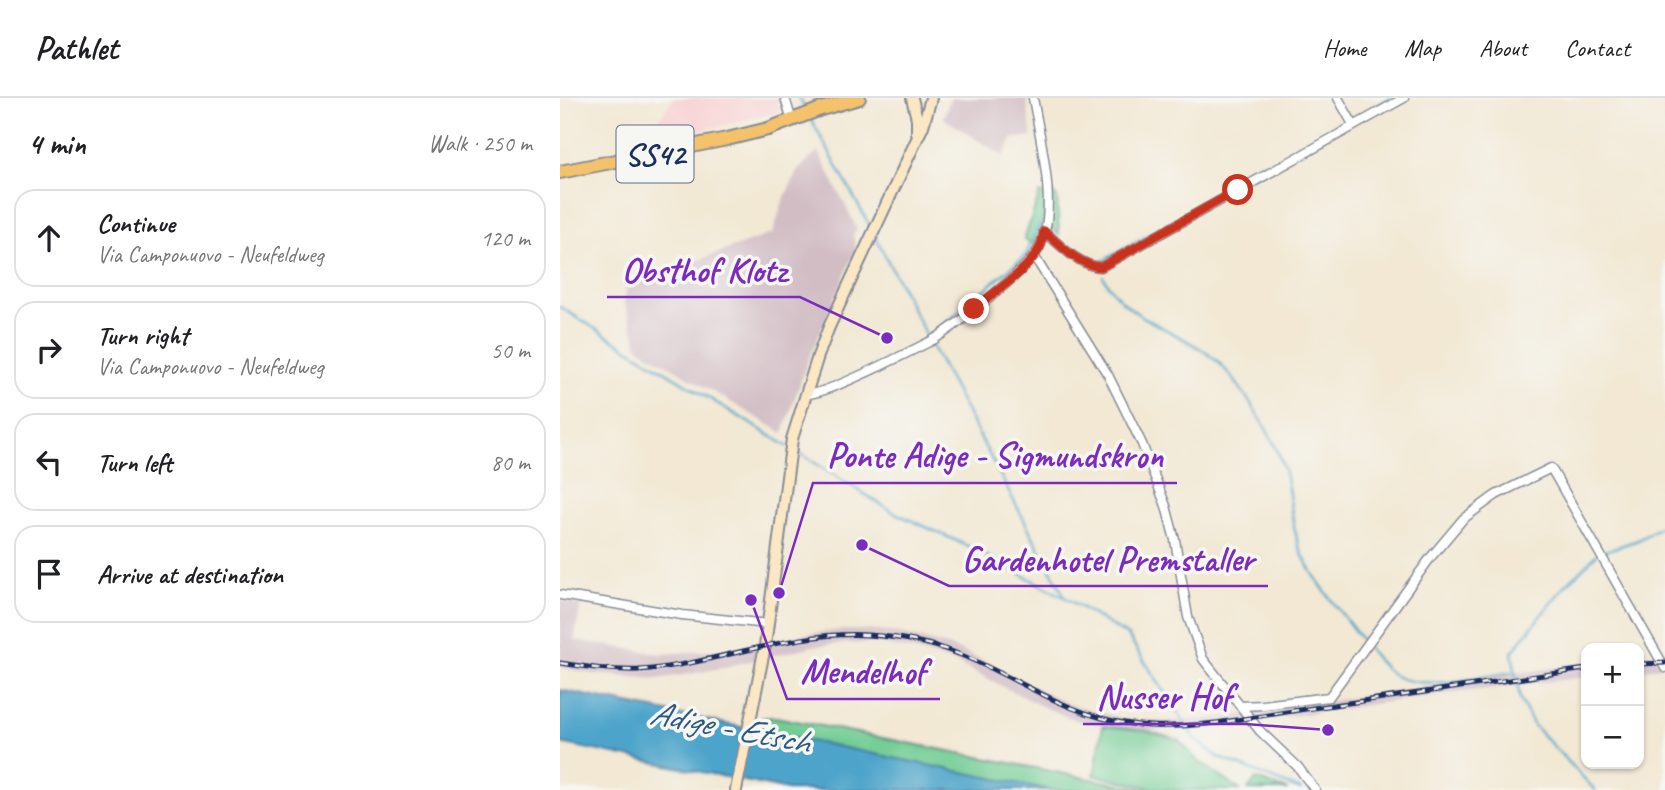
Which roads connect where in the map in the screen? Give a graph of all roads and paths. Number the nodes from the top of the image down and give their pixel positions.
1 (785, 98) edge
2 (859, 98) edge
3 (912, 98) edge
4 (932, 98) edge
5 (1033, 98) edge
6 (1338, 98) edge
7 (1404, 98) edge
8 (830, 103) edge
9 (797, 119) junction
10 (1352, 122) junction
11 (917, 140) junction
12 (560, 172) edge
13 (1044, 231) junction
14 (1034, 256) junction
15 (806, 394) junction
16 (560, 595) edge
17 (768, 624) junction
18 (1665, 668) edge
19 (1241, 706) junction
20 (1312, 786) edge
21 (736, 790) edge

1 - 9 street
2 - 8 main road, SS42
3 - 11 main road
4 - 11 main road
5 - 13 street
6 - 10 street
7 - 10 street
8 - 9 main road, SS42
9 - 12 main road, SS42
10 - 13 street
11 - 15 main road
13 - 14 street
14 - 15 street
14 - 19 street
15 - 17 main road
16 - 17 street
17 - 21 main road
18 - 19 street
19 - 20 street

